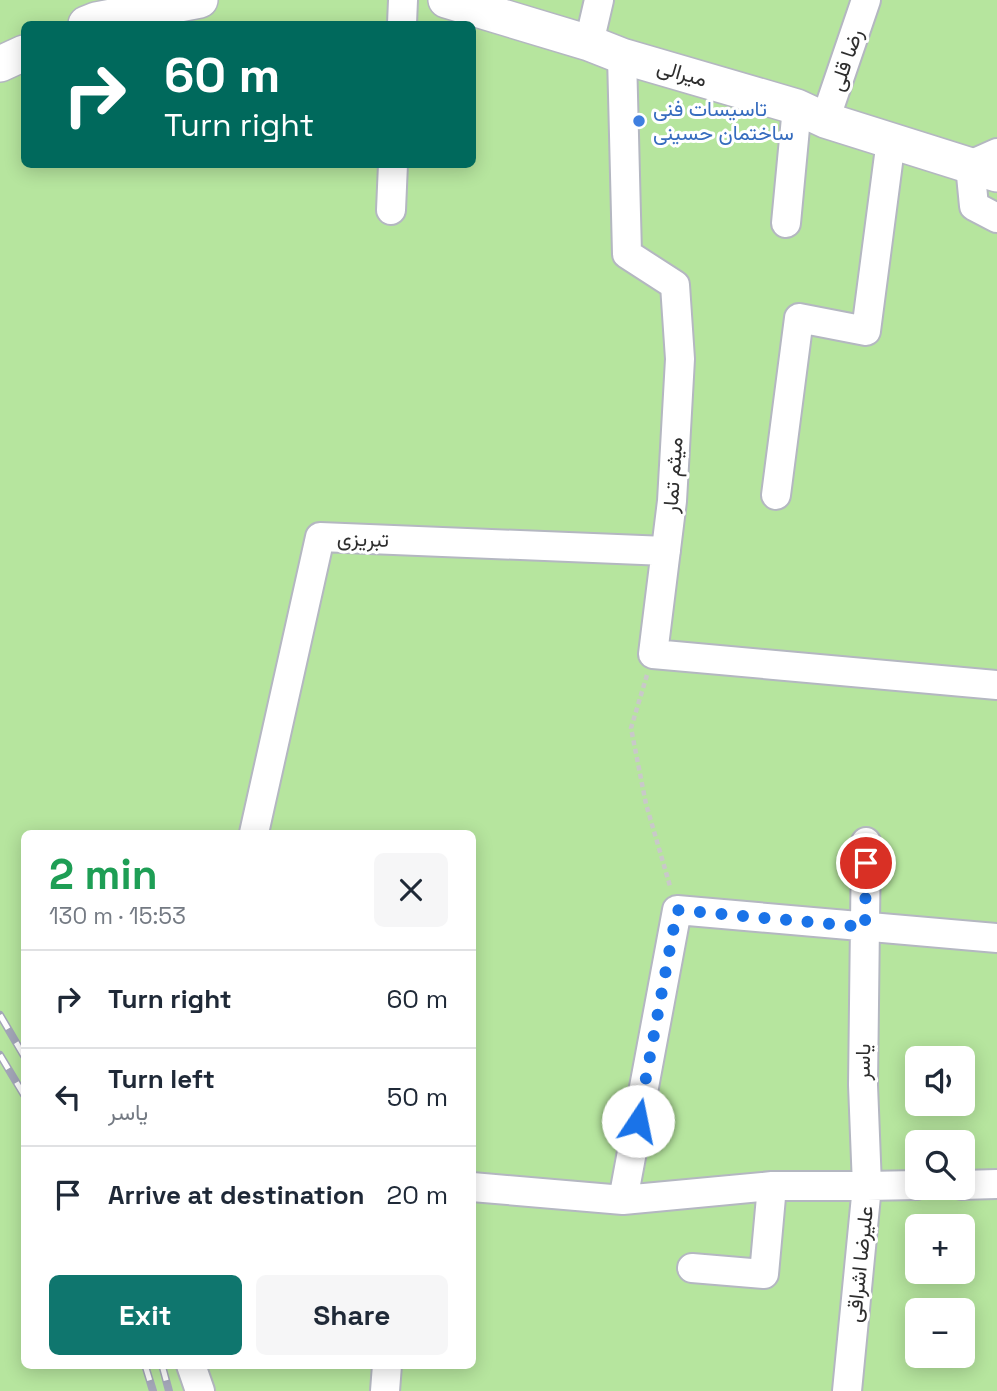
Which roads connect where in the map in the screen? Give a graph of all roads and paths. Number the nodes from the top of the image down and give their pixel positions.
1 (403, 0) edge
2 (446, 0) edge
3 (599, 0) edge
4 (866, 0) edge
5 (181, 2) edge
6 (94, 21) edge
7 (402, 21) edge
8 (589, 43) junction
9 (21, 54) edge
10 (622, 56) junction
11 (0, 64) edge
12 (811, 113) junction
13 (891, 139) junction
14 (988, 164) edge
15 (393, 168) edge
16 (391, 210) dead end
17 (997, 218) edge
18 (786, 223) dead end
19 (776, 495) dead end
20 (666, 551) junction
21 (653, 654) junction
22 (997, 685) edge
23 (255, 830) edge
24 (866, 842) dead end
25 (677, 910) junction
26 (865, 927) junction
27 (997, 938) edge
28 (997, 1184) edge
29 (905, 1185) edge
30 (975, 1185) edge
31 (772, 1186) junction
32 (867, 1186) junction
33 (476, 1187) edge
34 (623, 1200) junction
35 (692, 1268) dead end
36 (192, 1369) edge
37 (387, 1369) edge
38 (200, 1391) edge
39 (385, 1391) edge
40 (848, 1391) edge

1 - 7 street
2 - 8 street, میرالی
3 - 8 street
4 - 12 street, رضا قلی
5 - 6 street
8 - 10 street, میرالی
9 - 11 street
10 - 12 street, میرالی
10 - 20 street, میثم تمار
12 - 13 street, میرالی
12 - 18 street, رضا قلی
13 - 14 street, میرالی
13 - 19 street
14 - 17 street
15 - 16 street
20 - 21 street, میثم تمار
20 - 23 street, تبریزی
21 - 22 street
21 - 25 path
24 - 26 street, یاسر
25 - 26 street
25 - 34 street
26 - 27 street
26 - 32 street, یاسر
28 - 30 street
29 - 32 street, علیرضا اشراقی
31 - 32 street
31 - 34 street
31 - 35 street
32 - 40 street, علیرضا اشراقی
33 - 34 street
36 - 38 street
37 - 39 street

